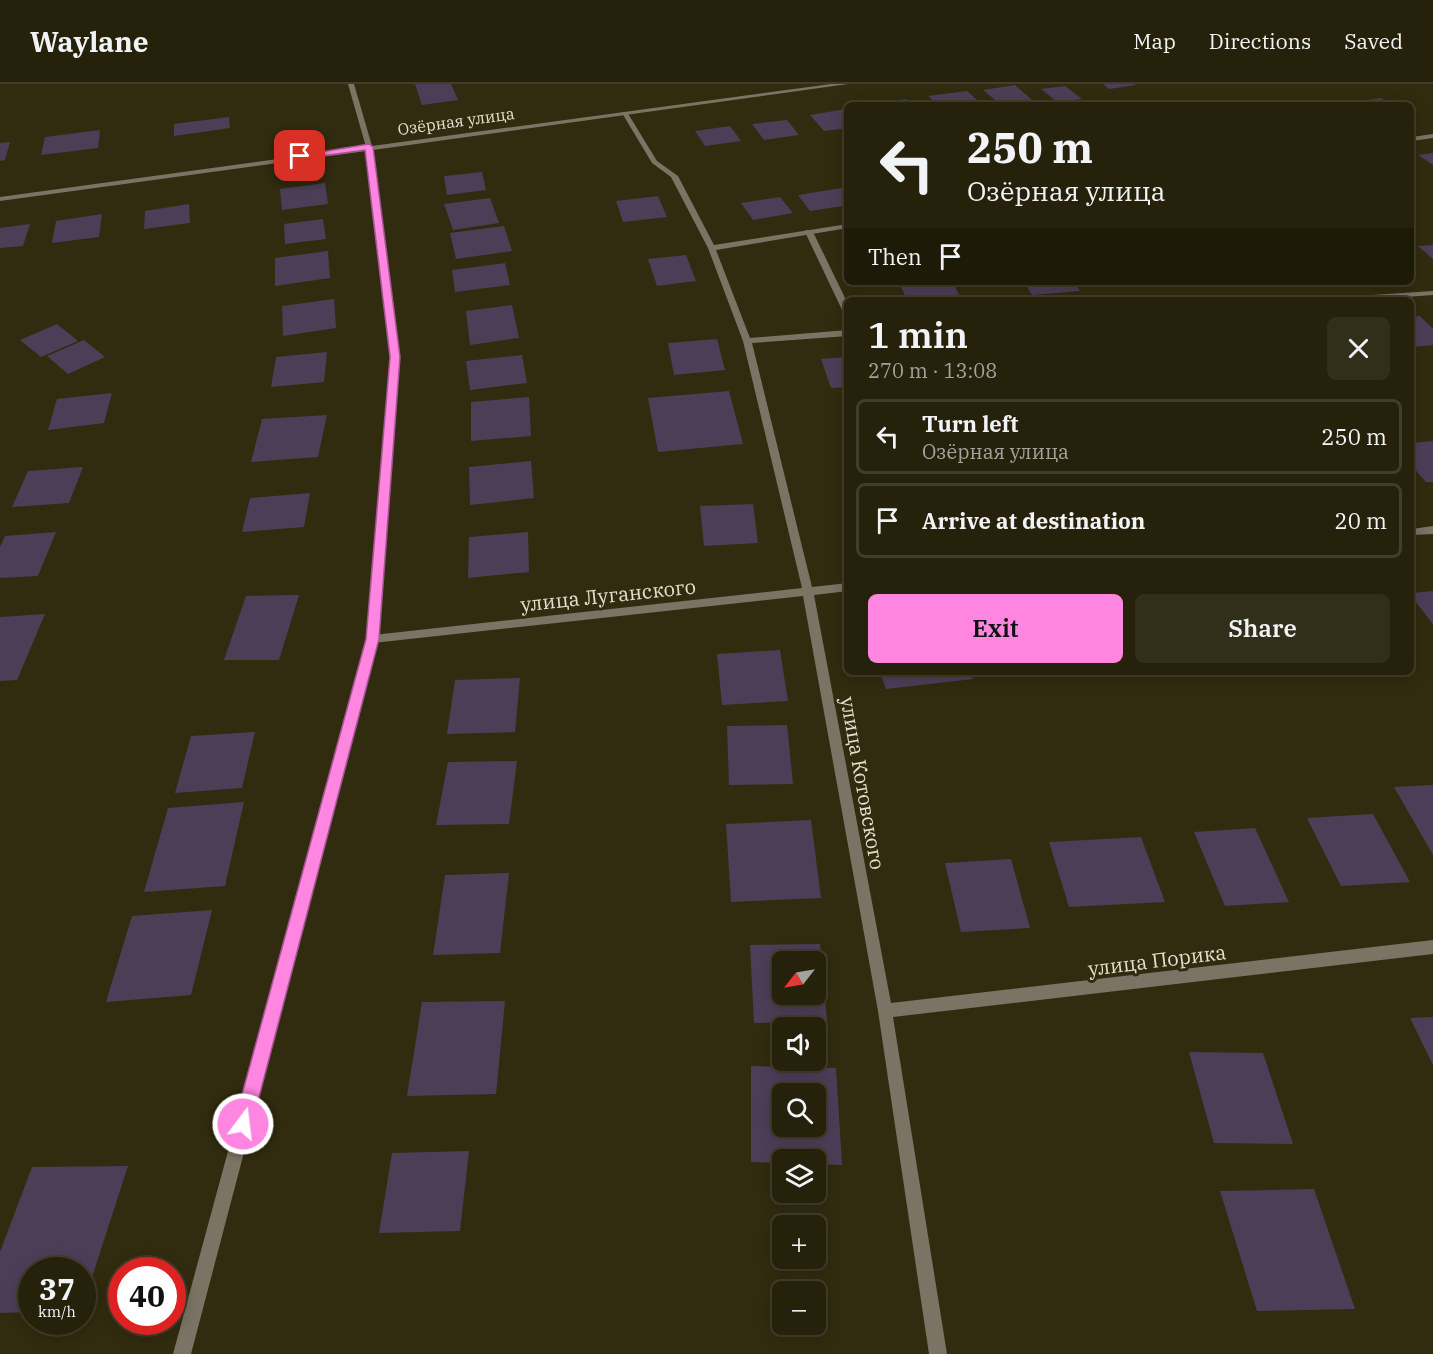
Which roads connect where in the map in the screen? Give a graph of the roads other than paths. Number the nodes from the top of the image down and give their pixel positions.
1 (351, 84) edge
2 (845, 84) edge
3 (625, 113) junction
4 (1433, 136) edge
5 (1414, 139) edge
6 (369, 147) junction
7 (0, 199) edge
8 (844, 227) edge
9 (809, 232) junction
10 (712, 248) junction
11 (1433, 293) edge
12 (1373, 297) edge
13 (844, 306) edge
14 (844, 333) edge
15 (747, 341) junction
16 (1433, 530) edge
17 (1414, 532) edge
18 (844, 587) edge
19 (808, 591) junction
20 (373, 639) junction
21 (1433, 947) edge
22 (885, 1011) junction
23 (182, 1354) edge
24 (938, 1354) edge

1 - 6 street
2 - 3 street, Озёрная улица
3 - 6 street, Озёрная улица
3 - 10 street, улица Котовского
4 - 5 street
6 - 7 street, Озёрная улица
6 - 20 street
8 - 9 street
9 - 10 street
9 - 13 street
10 - 15 street, улица Котовского
11 - 12 street
14 - 15 street
15 - 19 street, улица Котовского
16 - 17 street
18 - 19 street, улица Луганского
19 - 20 street, улица Луганского
19 - 22 street, улица Котовского
20 - 23 street
21 - 22 street, улица Порика
22 - 24 street, улица Котовского

